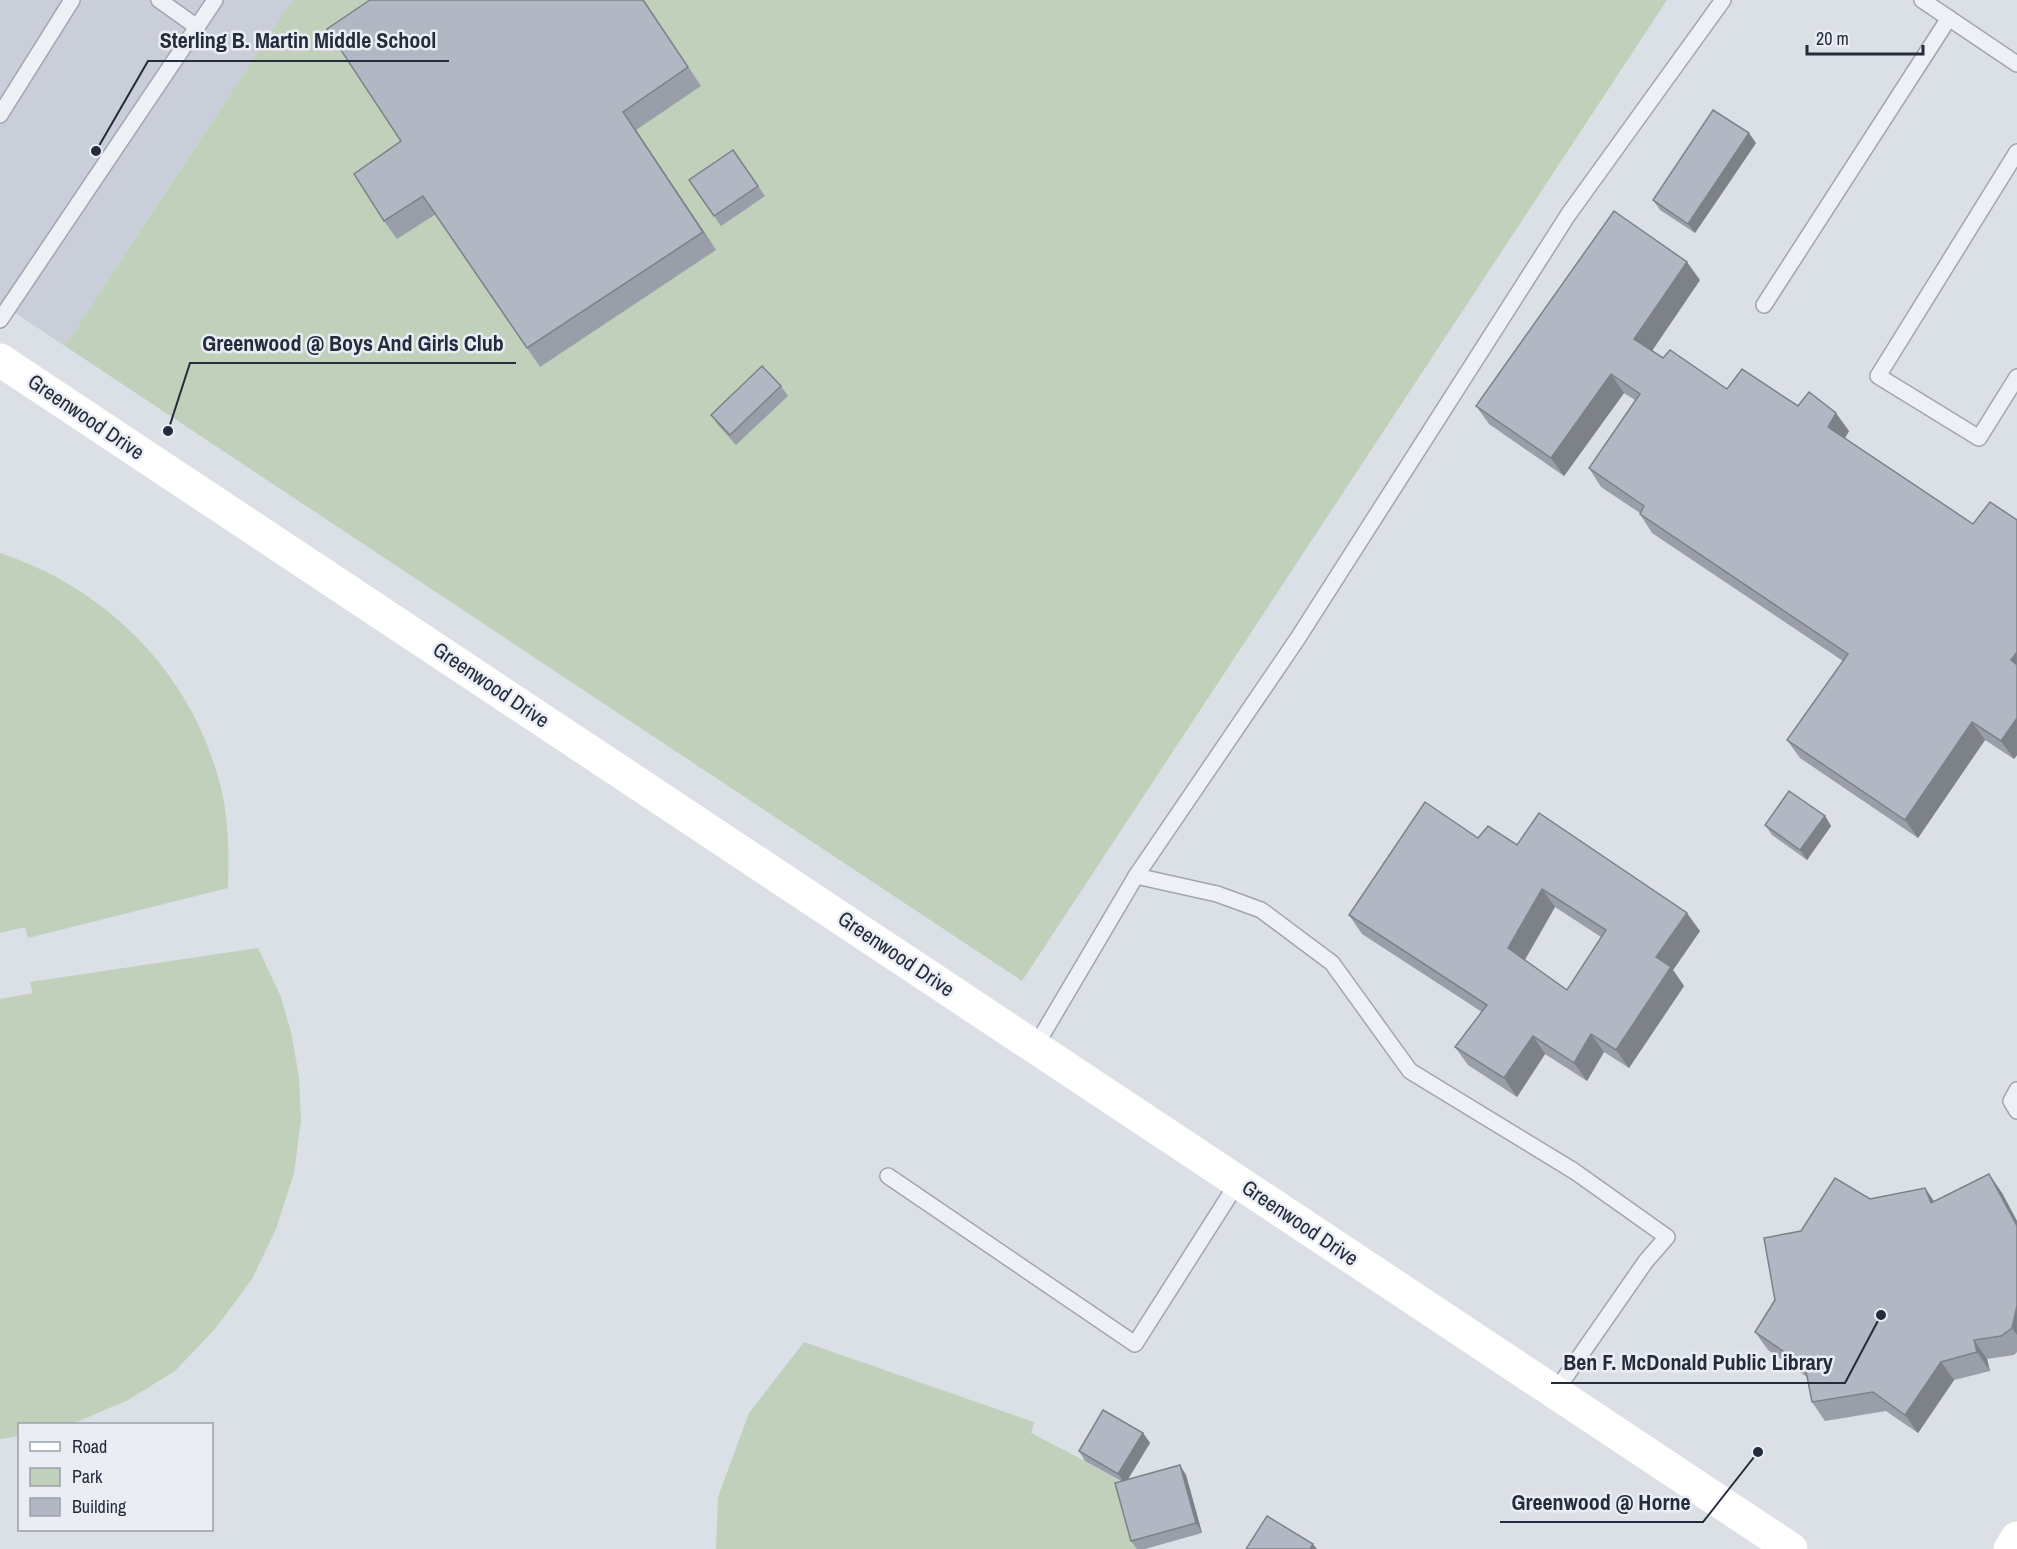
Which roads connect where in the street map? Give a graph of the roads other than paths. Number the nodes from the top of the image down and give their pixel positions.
1 (72, 0) edge
2 (159, 0) edge
3 (215, 0) edge
4 (1723, 0) edge
5 (1922, 0) edge
6 (1949, 18) junction
7 (197, 27) junction
8 (2017, 64) edge
9 (0, 115) edge
10 (2017, 152) edge
11 (1764, 305) dead end
12 (0, 320) edge
13 (0, 360) edge
14 (2017, 377) edge
15 (1136, 876) junction
16 (1035, 1047) junction
17 (2017, 1090) edge
18 (2017, 1111) edge
19 (888, 1176) dead end
20 (1238, 1182) junction
21 (1555, 1392) junction
22 (2017, 1538) edge
23 (1791, 1549) edge
24 (2010, 1549) edge

1 - 9 lane
2 - 7 lane
3 - 7 lane
4 - 15 lane
5 - 6 lane
6 - 8 lane
6 - 11 lane
7 - 12 lane
10 - 14 lane
13 - 16 main road, Greenwood Drive
15 - 16 lane
15 - 21 lane
16 - 20 main road, Greenwood Drive
17 - 18 lane
19 - 20 lane
20 - 21 main road, Greenwood Drive
21 - 23 main road, Greenwood Drive
22 - 24 main road

